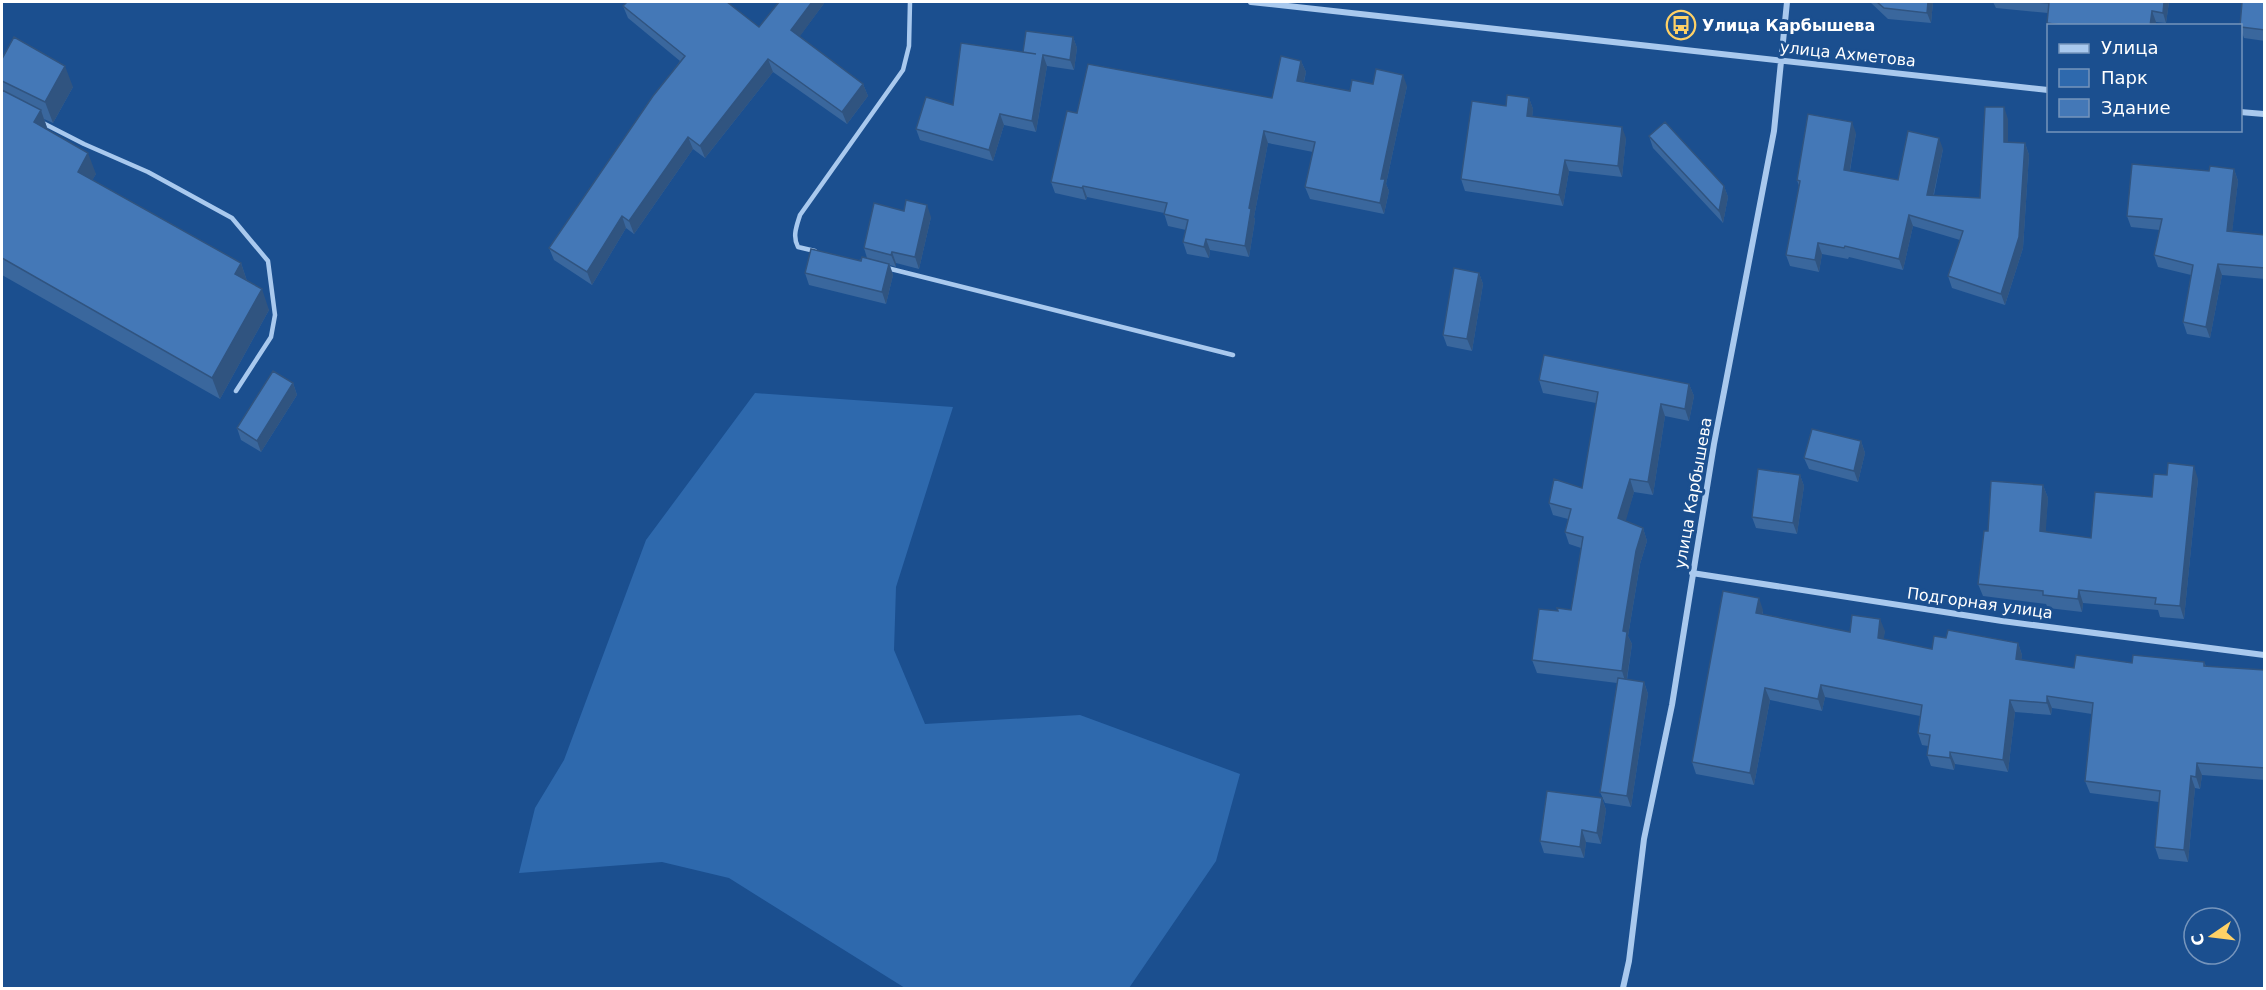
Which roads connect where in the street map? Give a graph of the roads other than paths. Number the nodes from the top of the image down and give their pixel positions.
1 (910, 2) edge
2 (1251, 2) edge
3 (1787, 2) edge
4 (1782, 60) junction
5 (2047, 90) edge
6 (2242, 112) edge
7 (2265, 114) edge
8 (35, 118) edge
9 (825, 253) edge
10 (882, 267) edge
11 (1233, 355) dead end
12 (236, 391) dead end
13 (1692, 573) junction
14 (2265, 655) edge
15 (1623, 988) edge

1 - 9 lane
2 - 4 street, улица Ахметова
3 - 4 street, улица Карбышева
4 - 5 street, улица Ахметова
4 - 13 street, улица Карбышева
6 - 7 street
8 - 12 lane
10 - 11 lane
13 - 14 street, Подгорная улица
13 - 15 street, улица Карбышева

